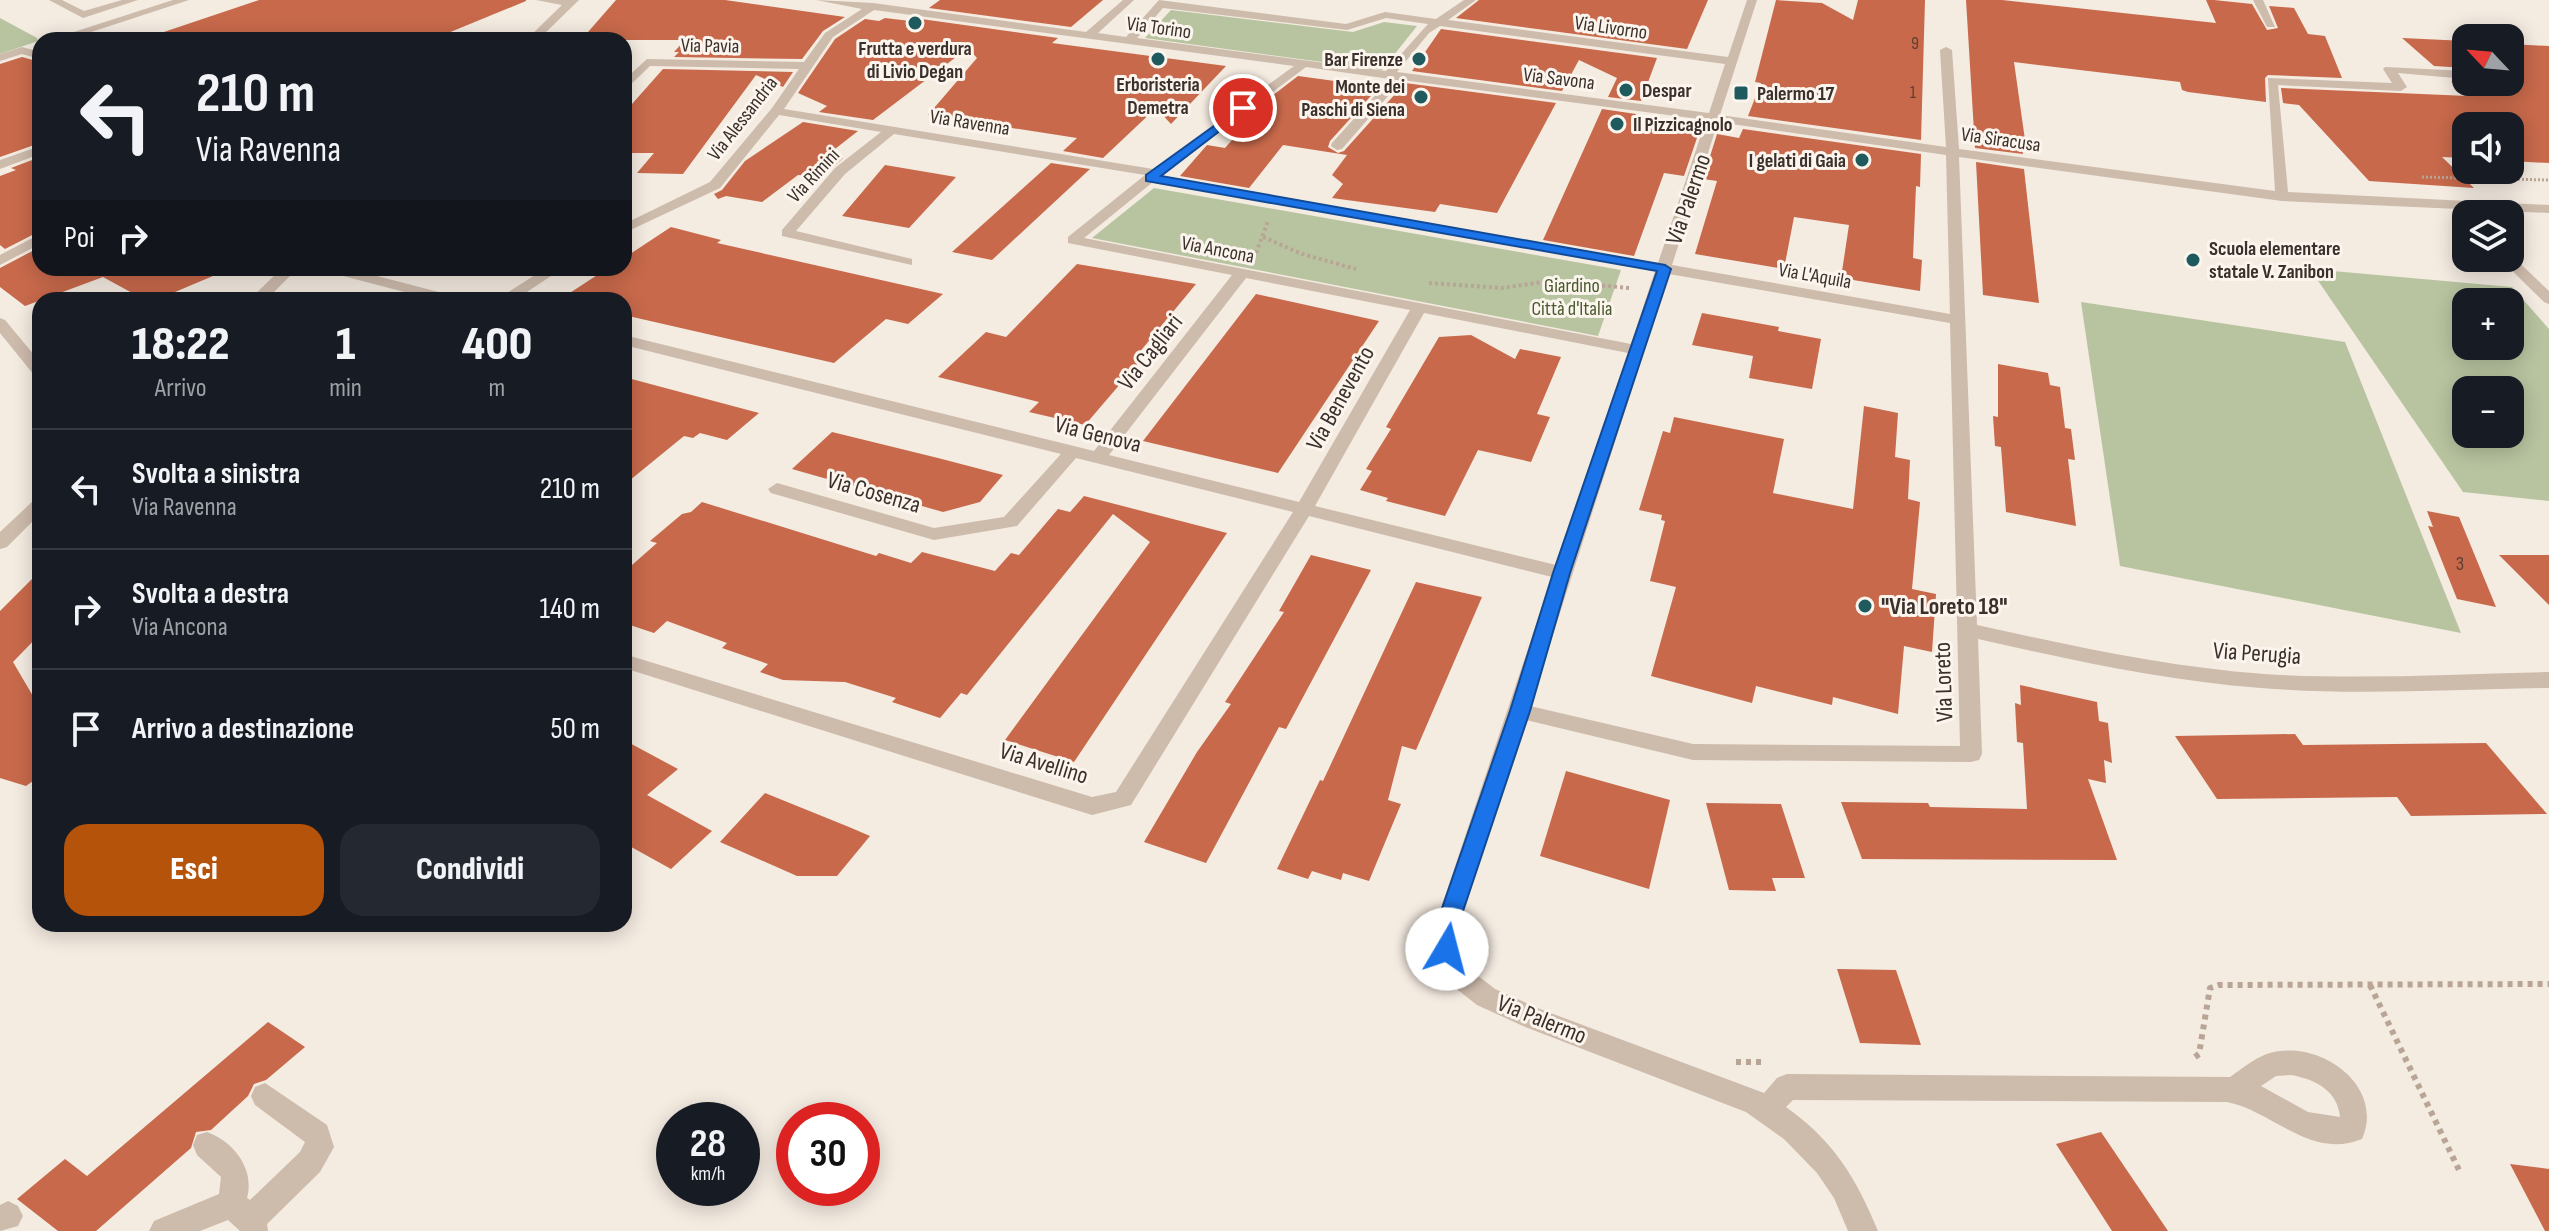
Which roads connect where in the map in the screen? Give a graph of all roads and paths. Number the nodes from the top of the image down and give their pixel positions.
1 (54, 0) edge
2 (133, 0) edge
3 (184, 0) edge
4 (541, 0) edge
5 (821, 0) edge
6 (1129, 0) edge
7 (1471, 0) edge
8 (1752, 0) edge
9 (2258, 0) edge
10 (572, 2) edge
11 (1164, 2) edge
12 (873, 6) junction
13 (1438, 23) junction
14 (2271, 25) dead end
15 (80, 32) edge
16 (540, 32) edge
17 (1089, 35) junction
18 (1128, 41) junction
19 (32, 47) edge
20 (22, 50) junction
21 (1946, 50) dead end
22 (32, 53) edge
23 (0, 58) edge
24 (1732, 61) junction
25 (1302, 65) junction
26 (808, 66) junction
27 (2452, 74) edge
28 (1393, 76) junction
29 (632, 78) edge
30 (776, 111) junction
31 (1716, 118) junction
32 (892, 129) junction
33 (1337, 146) dead end
34 (1952, 152) junction
35 (32, 153) edge
36 (0, 165) edge
37 (1153, 176) junction
38 (2524, 179) edge
39 (2549, 180) edge
40 (2282, 197) junction
41 (2449, 206) junction
42 (2452, 209) edge
43 (2549, 209) edge
44 (1269, 218) dead end
45 (632, 225) edge
46 (1263, 237) junction
47 (32, 243) edge
48 (0, 261) edge
49 (907, 262) dead end
50 (1356, 269) dead end
51 (1665, 269) junction
52 (2521, 272) edge
53 (1241, 274) junction
54 (282, 276) edge
55 (355, 276) edge
56 (543, 276) edge
57 (1416, 281) dead end
58 (1630, 288) dead end
59 (266, 292) edge
60 (408, 292) edge
61 (517, 292) edge
62 (2549, 299) edge
63 (1418, 309) junction
64 (1958, 320) junction
65 (0, 323) edge
66 (632, 342) edge
67 (1638, 350) junction
68 (32, 362) edge
69 (1072, 452) junction
70 (1097, 459) junction
71 (777, 489) dead end
72 (1304, 510) junction
73 (32, 512) edge
74 (0, 543) edge
75 (1561, 573) junction
76 (1967, 630) junction
77 (632, 663) edge
78 (2549, 680) edge
79 (1520, 711) junction
80 (2549, 984) edge
81 (2370, 985) junction
82 (2190, 1060) dead end
83 (2235, 1089) dead end
84 (265, 1096) dead end
85 (1767, 1109) junction
86 (207, 1145) dead end
87 (2459, 1170) dead end
88 (246, 1218) edge
89 (164, 1231) edge
90 (1863, 1231) edge

1 - 2 street
3 - 15 street
4 - 10 street
5 - 12 street, Via Torino
6 - 17 street
7 - 13 street
8 - 24 street, Via Palermo
9 - 14 street
10 - 16 street
11 - 13 street, Via Livorno
11 - 18 street
12 - 17 street, Via Torino
12 - 26 street, Via Alessandria
13 - 24 street, Via Livorno
13 - 28 street
17 - 18 street, Via Torino
18 - 25 street, Via Torino
19 - 20 street
20 - 22 street
20 - 23 street
21 - 34 street, Via Loreto
24 - 31 street, Via Palermo
25 - 28 street, Via Savona
25 - 37 street, Via Ancona
26 - 29 street, Via Pavia
26 - 30 street, Via Alessandria
27 - 40 street
28 - 31 street, Via Savona
28 - 33 street
30 - 32 street, Via Ravenna
30 - 45 street, Via Alessandria
31 - 34 street, Via Siracusa
31 - 51 street, Via Palermo
32 - 37 street, Via Ravenna
32 - 49 street, Via Rimini
34 - 40 street, Via Siracusa
34 - 64 street, Via Loreto
35 - 36 street
37 - 51 street, Via Ravenna
37 - 53 street, Via Ancona
38 - 39 path
40 - 41 street, Via Siracusa
41 - 42 street
41 - 43 street, Via Siracusa
44 - 46 path
46 - 50 path
46 - 53 path
47 - 48 street
51 - 64 street, Via L'Aquila
51 - 67 street, Via Palermo
52 - 62 street
53 - 63 street, Via Ancona
53 - 70 street, Via Cagliari
54 - 59 street
55 - 60 street
56 - 61 street
57 - 58 path
63 - 67 street, Via Ancona
63 - 72 street, Via Benevento
64 - 76 street, Via Loreto
65 - 68 street
66 - 69 street, Via Genova
67 - 75 street, Via Palermo
69 - 70 street, Via Genova
69 - 71 street, Via Cosenza
70 - 72 street, Via Genova
72 - 75 street, Via Genova
72 - 77 street, Via Avellino
73 - 74 street
75 - 79 street, Via Palermo
76 - 78 street, Via Perugia
76 - 79 street, Via Loreto
79 - 85 street, Via Palermo
80 - 81 path
81 - 82 path
81 - 87 path
83 - 85 street
84 - 88 street
85 - 90 street, Via Palermo
86 - 88 street
88 - 89 street

